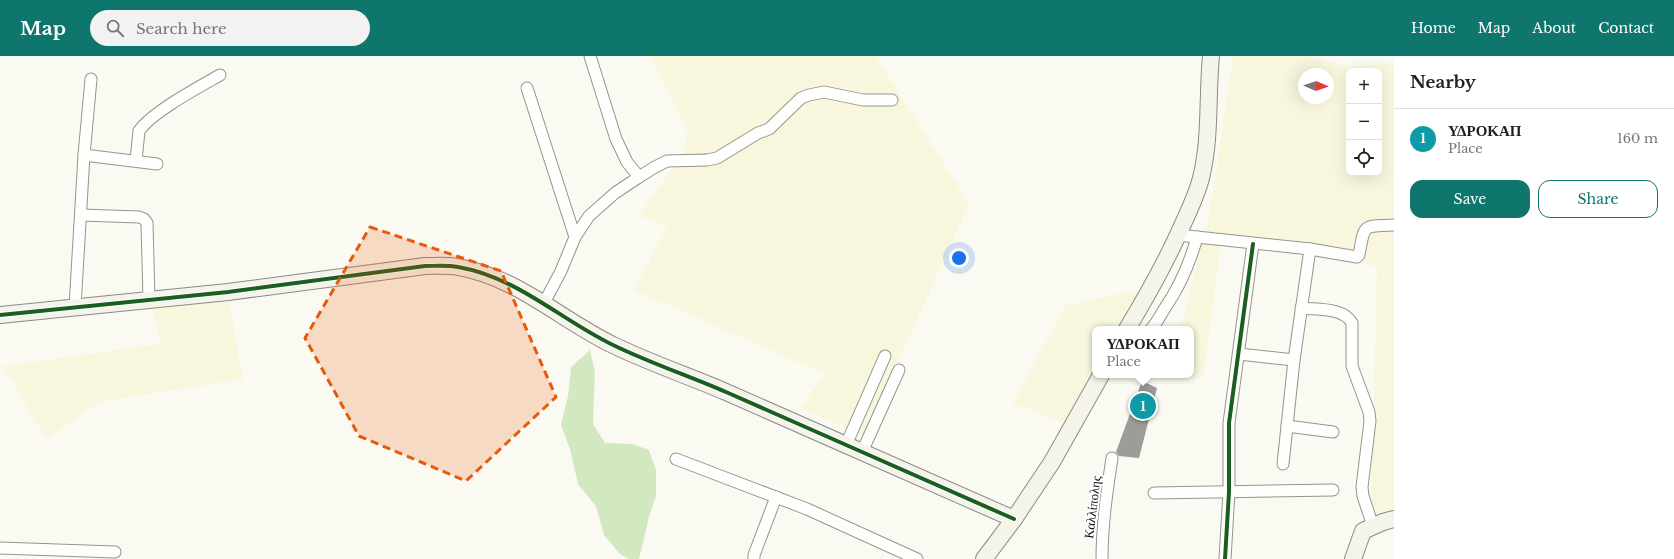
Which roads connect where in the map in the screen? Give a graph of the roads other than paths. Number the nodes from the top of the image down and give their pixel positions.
1 (590, 56) edge
2 (1210, 56) edge
3 (220, 75) dead end
4 (91, 79) dead end
5 (527, 88) dead end
6 (892, 100) dead end
7 (84, 155) junction
8 (136, 161) junction
9 (157, 164) dead end
10 (639, 177) junction
11 (81, 215) junction
12 (1394, 225) edge
13 (1178, 235) junction
14 (575, 237) junction
15 (1197, 237) junction
16 (1254, 244) junction
17 (1310, 249) junction
18 (149, 300) junction
19 (544, 303) junction
20 (75, 307) junction
21 (1301, 308) junction
22 (0, 315) edge
23 (1129, 326) edge
24 (1154, 326) edge
25 (1239, 354) junction
26 (885, 356) dead end
27 (1294, 360) junction
28 (899, 370) dead end
29 (1099, 378) edge
30 (1288, 426) junction
31 (1333, 432) dead end
32 (846, 445) junction
33 (862, 452) junction
34 (1112, 458) dead end
35 (676, 459) dead end
36 (1283, 464) dead end
37 (1333, 490) dead end
38 (1229, 492) junction
39 (1154, 493) dead end
40 (776, 498) junction
41 (1394, 518) edge
42 (1014, 519) junction
43 (1373, 526) junction
44 (0, 548) edge
45 (116, 552) dead end
46 (754, 559) edge
47 (917, 559) edge
48 (984, 559) edge
49 (1102, 559) edge
50 (1225, 559) edge
51 (1353, 559) edge

1 - 10 street
2 - 13 street
3 - 8 street
4 - 7 street
5 - 14 street
6 - 10 street
7 - 8 street
7 - 11 street
8 - 9 street
10 - 14 street
11 - 18 street
11 - 20 street
12 - 17 street
13 - 15 street
13 - 23 street
14 - 19 street
15 - 16 street
15 - 24 street
16 - 17 street
16 - 25 street
17 - 21 street
18 - 19 street
18 - 20 street
19 - 32 street
20 - 22 street
21 - 27 street
21 - 43 street
25 - 27 street
25 - 38 street
26 - 32 street
27 - 30 street
28 - 33 street
29 - 42 street
30 - 31 street
30 - 36 street
32 - 33 street
33 - 42 street
34 - 49 street, Καλλίπολης
35 - 40 street
37 - 38 street
38 - 39 street
38 - 50 street
40 - 46 street
40 - 47 street
41 - 43 street
42 - 48 street
43 - 51 street
44 - 45 street

